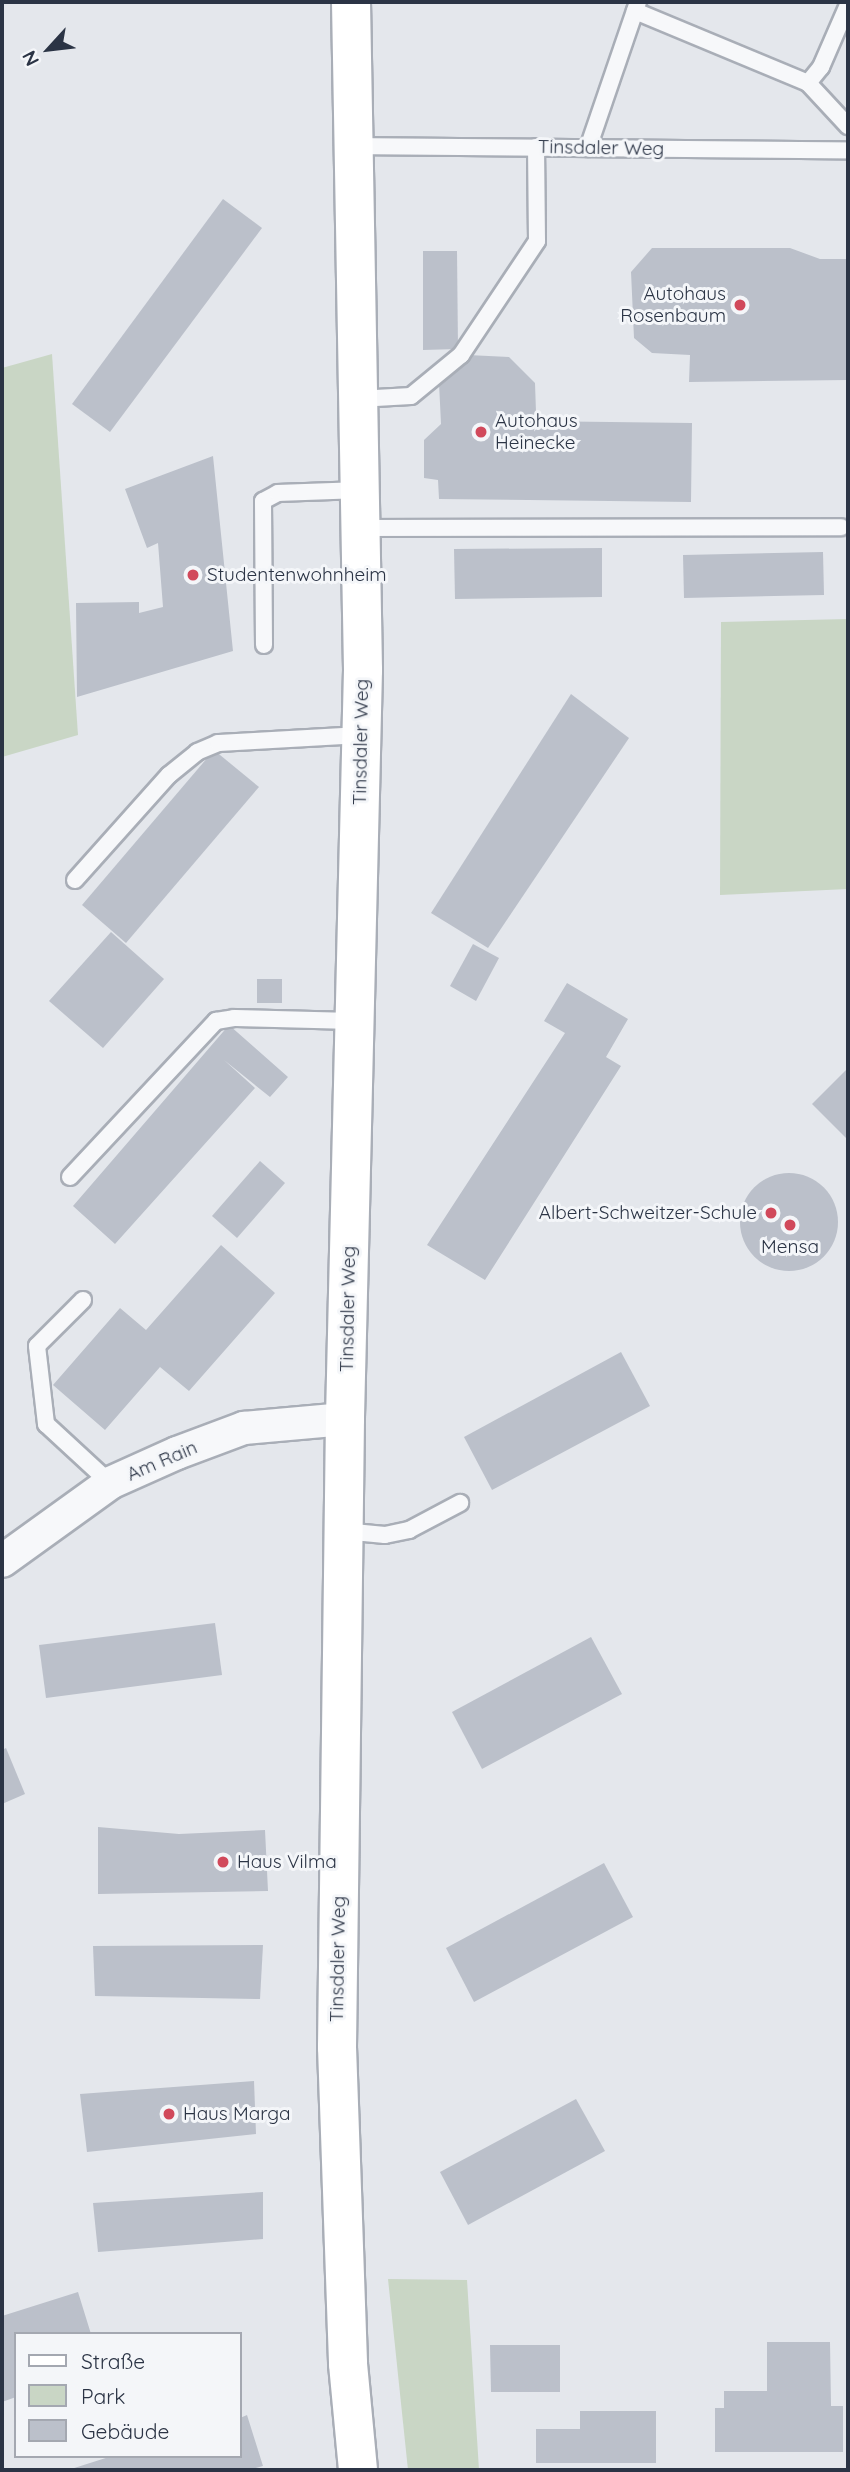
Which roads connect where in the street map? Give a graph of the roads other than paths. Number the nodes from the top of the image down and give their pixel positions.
1 (351, 2) edge
2 (848, 5) edge
3 (636, 6) edge
4 (808, 83) junction
5 (848, 126) edge
6 (354, 146) junction
7 (536, 147) junction
8 (587, 148) junction
9 (848, 150) edge
10 (358, 399) junction
11 (360, 490) junction
12 (841, 527) dead end
13 (361, 528) junction
14 (264, 645) dead end
15 (362, 735) junction
16 (75, 880) dead end
17 (355, 1021) junction
18 (69, 1177) dead end
19 (83, 1300) dead end
20 (345, 1419) junction
21 (110, 1483) junction
22 (460, 1503) dead end
23 (343, 1531) junction
24 (2, 1561) edge
25 (358, 2470) edge

1 - 6 street, Tinsdaler Weg
2 - 4 lane
3 - 4 lane
3 - 8 lane
4 - 5 lane
6 - 7 lane, Tinsdaler Weg
6 - 10 street, Tinsdaler Weg
7 - 8 lane, Tinsdaler Weg
7 - 10 lane
8 - 9 lane, Tinsdaler Weg
10 - 11 street, Tinsdaler Weg
11 - 13 street, Tinsdaler Weg
11 - 14 lane
12 - 13 lane
13 - 15 street, Tinsdaler Weg
15 - 16 lane
15 - 17 street, Tinsdaler Weg
17 - 18 lane
17 - 20 street, Tinsdaler Weg
19 - 21 lane
20 - 21 street, Am Rain
20 - 23 street, Tinsdaler Weg
21 - 24 street, Am Rain
22 - 23 lane
23 - 25 street, Tinsdaler Weg

